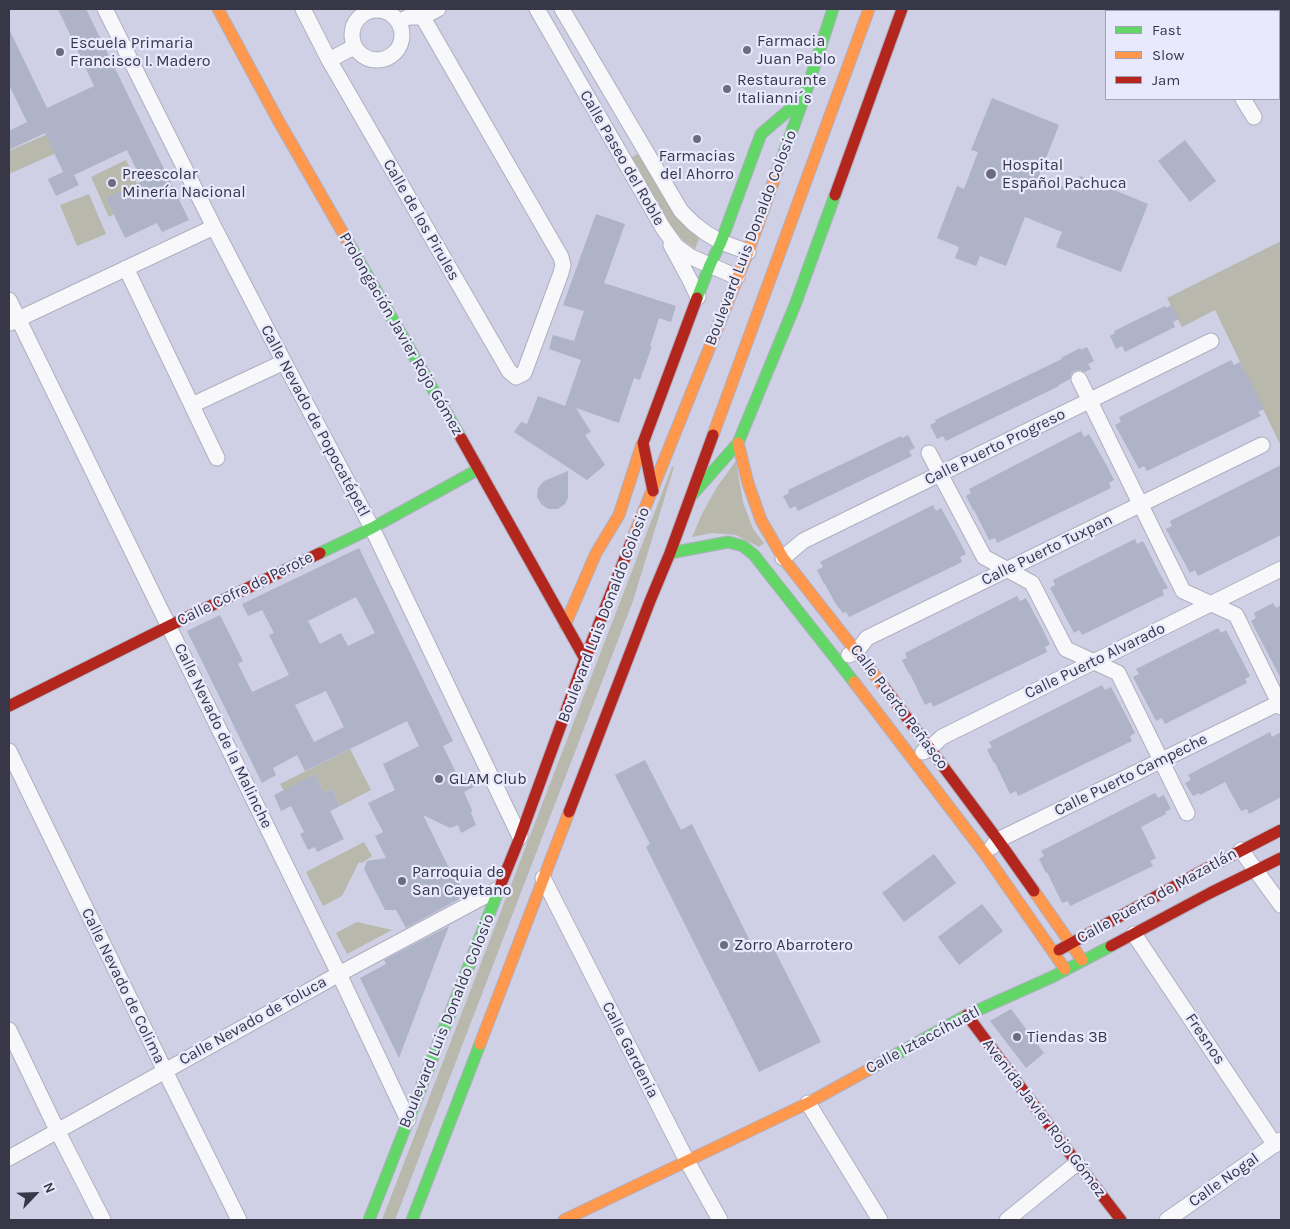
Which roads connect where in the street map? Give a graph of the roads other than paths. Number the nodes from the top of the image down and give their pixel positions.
1 (104, 9) edge
2 (218, 9) edge
3 (303, 9) edge
4 (438, 9) edge
5 (536, 9) edge
6 (562, 9) edge
7 (834, 9) edge
8 (869, 9) edge
9 (902, 9) edge
10 (412, 15) edge
11 (354, 47) junction
12 (329, 60) junction
13 (805, 95) junction
14 (1244, 100) edge
15 (1254, 118) dead end
16 (214, 227) junction
17 (662, 228) junction
18 (721, 242) junction
19 (748, 252) junction
20 (710, 266) junction
21 (126, 268) junction
22 (737, 277) junction
23 (698, 297) junction
24 (9, 300) edge
25 (13, 321) edge
26 (1211, 341) dead end
27 (284, 362) junction
28 (1079, 379) dead end
29 (1090, 400) junction
30 (192, 405) junction
31 (642, 443) junction
32 (738, 443) junction
33 (1262, 445) dead end
34 (929, 453) dead end
35 (217, 458) dead end
36 (479, 469) junction
37 (940, 473) junction
38 (653, 491) junction
39 (690, 497) junction
40 (1141, 504) junction
41 (372, 528) junction
42 (670, 553) junction
43 (783, 558) junction
44 (1281, 569) edge
45 (1007, 570) junction
46 (1210, 604) junction
47 (565, 625) junction
48 (169, 626) junction
49 (857, 651) junction
50 (585, 659) junction
51 (838, 662) junction
52 (1093, 662) junction
53 (1281, 704) edge
54 (9, 706) edge
55 (930, 748) junction
56 (9, 751) edge
57 (911, 757) junction
58 (1161, 761) junction
59 (1187, 813) dead end
60 (1281, 830) edge
61 (520, 837) junction
62 (998, 840) junction
63 (1241, 850) junction
64 (985, 854) junction
65 (1281, 858) edge
66 (1256, 871) junction
67 (543, 878) junction
68 (500, 888) junction
69 (1281, 905) edge
70 (1134, 934) junction
71 (1070, 943) junction
72 (1054, 952) junction
73 (1082, 960) junction
74 (1065, 970) junction
75 (339, 974) junction
76 (1052, 977) junction
77 (967, 1015) junction
78 (9, 1030) edge
79 (164, 1070) junction
80 (808, 1102) junction
81 (408, 1120) junction
82 (58, 1132) junction
83 (1278, 1142) edge
84 (9, 1158) edge
85 (687, 1161) junction
86 (1077, 1163) junction
87 (103, 1220) edge
88 (239, 1220) edge
89 (369, 1220) edge
90 (412, 1220) edge
91 (564, 1220) edge
92 (720, 1220) edge
93 (880, 1220) edge
94 (1007, 1220) edge
95 (1121, 1220) edge
96 (1167, 1220) edge

1 - 16 street, Calle Nevado de Popocatépetl
2 - 36 main road, Prolongación Javier Rojo Gómez
3 - 12 street, Calle de los Pirules
4 - 10 street
5 - 17 street, Calle Paseo del Roble
6 - 18 street, Calle Paseo del Roble
7 - 13 main road, Boulevard Luis Donaldo Colosio
8 - 39 main road, Boulevard Luis Donaldo Colosio
9 - 32 main road
10 - 11 street
10 - 11 street
10 - 12 street, Calle de los Pirules
11 - 12 street
13 - 18 main road
13 - 19 main road, Boulevard Luis Donaldo Colosio
14 - 15 street
16 - 21 street
16 - 27 street, Calle Nevado de Popocatépetl
17 - 20 street, Calle Paseo del Roble
17 - 23 street
18 - 19 street, Calle Paseo del Roble
18 - 20 main road
19 - 22 main road, Boulevard Luis Donaldo Colosio
20 - 22 street, Calle Paseo del Roble
20 - 23 main road
21 - 25 street
21 - 30 street
22 - 38 main road, Boulevard Luis Donaldo Colosio
23 - 31 main road
24 - 25 street, Calle Nevado de la Malinche
25 - 48 street, Calle Nevado de la Malinche
26 - 29 street, Calle Puerto Progreso
27 - 30 street
27 - 41 street, Calle Nevado de Popocatépetl
28 - 29 street
29 - 37 street, Calle Puerto Progreso
29 - 40 street
30 - 35 street
31 - 38 main road
31 - 47 main road
32 - 39 main road
32 - 43 main road, Calle Puerto Peñasco
33 - 40 street, Calle Puerto Tuxpan
34 - 37 street
36 - 41 main road, Calle Cofre de Perote
36 - 47 main road, Prolongación Javier Rojo Gómez
37 - 43 street, Calle Puerto Progreso
37 - 45 street
38 - 50 main road, Boulevard Luis Donaldo Colosio
39 - 42 main road, Boulevard Luis Donaldo Colosio
40 - 45 street, Calle Puerto Tuxpan
40 - 46 street
41 - 48 main road, Calle Cofre de Perote
41 - 61 street, Calle Nevado de Popocatépetl
42 - 51 main road, Calle Puerto Peñasco
42 - 67 main road, Boulevard Luis Donaldo Colosio
43 - 49 main road, Calle Puerto Peñasco
44 - 46 street, Calle Puerto Alvarado
45 - 49 street, Calle Puerto Tuxpan
45 - 52 street
46 - 52 street, Calle Puerto Alvarado
46 - 53 street
47 - 50 main road, Prolongación Javier Rojo Gómez
48 - 54 main road, Calle Cofre de Perote
48 - 75 street, Calle Nevado de la Malinche
49 - 51 street, Calle Puerto Tuxpan
49 - 55 main road, Calle Puerto Peñasco
50 - 61 main road, Boulevard Luis Donaldo Colosio
51 - 57 main road, Calle Puerto Peñasco
52 - 55 street, Calle Puerto Alvarado
52 - 58 street
53 - 58 street, Calle Puerto Campeche
55 - 57 street, Calle Puerto Alvarado
55 - 62 main road, Calle Puerto Peñasco
56 - 79 street, Calle Nevado de Colima
57 - 64 main road, Calle Puerto Peñasco
58 - 59 street
58 - 62 street, Calle Puerto Campeche
60 - 63 main road, Calle Puerto de Mazatlán
61 - 68 main road, Boulevard Luis Donaldo Colosio
62 - 64 street, Calle Puerto Campeche
62 - 71 main road, Calle Puerto Peñasco
63 - 66 street
63 - 71 main road, Calle Puerto de Mazatlán
64 - 72 main road, Calle Puerto Peñasco
65 - 66 main road, Calle Iztaccíhuatl
66 - 69 street
66 - 70 main road, Calle Iztaccíhuatl
67 - 85 street, Calle Gardenia
67 - 90 main road, Boulevard Luis Donaldo Colosio
68 - 75 street, Calle Nevado de Toluca
68 - 81 main road, Boulevard Luis Donaldo Colosio
70 - 73 main road, Calle Iztaccíhuatl
70 - 83 street, Fresnos
71 - 72 main road, Calle Puerto de Mazatlán
71 - 73 main road, Calle Puerto Peñasco
72 - 74 main road, Calle Puerto Peñasco
72 - 76 main road
73 - 74 main road, Calle Iztaccíhuatl
74 - 76 main road, Calle Iztaccíhuatl
75 - 79 street, Calle Nevado de Toluca
75 - 81 street, Calle Nevado de la Malinche
76 - 77 main road, Calle Iztaccíhuatl
77 - 80 main road, Calle Iztaccíhuatl
77 - 86 main road, Avenida Javier Rojo Gómez
78 - 82 street
79 - 82 street, Calle Nevado de Toluca
79 - 88 street, Calle Nevado de Colima
80 - 85 main road, Calle Iztaccíhuatl
80 - 93 street
81 - 89 main road, Boulevard Luis Donaldo Colosio
82 - 84 street, Calle Nevado de Toluca
82 - 87 street
83 - 96 street, Calle Nogal
85 - 91 main road, Calle Iztaccíhuatl
85 - 92 street, Calle Gardenia
86 - 94 street
86 - 95 main road, Avenida Javier Rojo Gómez

